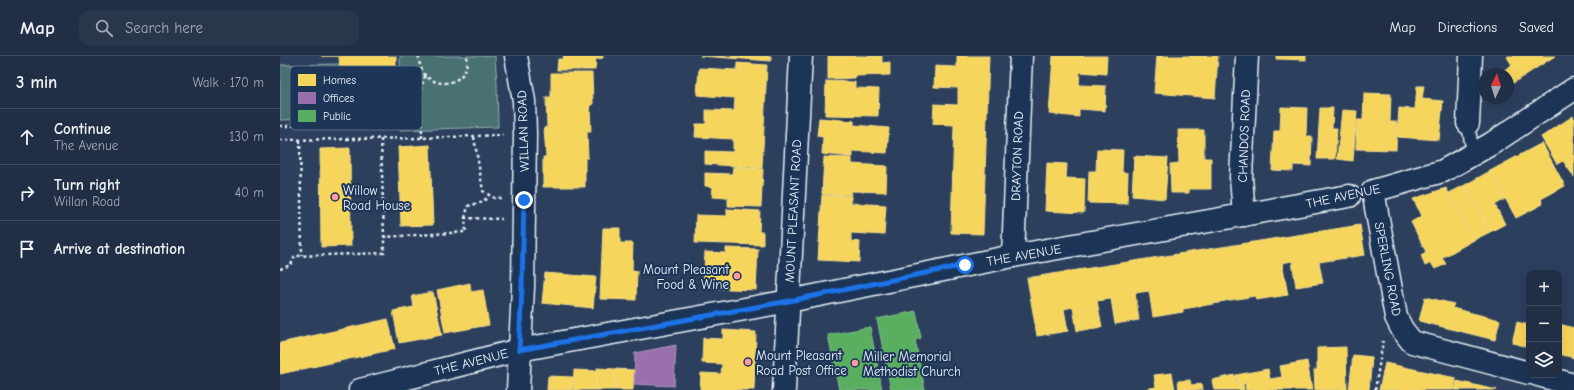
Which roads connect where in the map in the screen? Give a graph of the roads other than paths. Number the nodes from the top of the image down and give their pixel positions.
1 (516, 56) edge
2 (801, 56) edge
3 (1021, 56) edge
4 (1247, 56) edge
5 (1471, 56) edge
6 (1574, 89) edge
7 (1468, 123) joint
8 (1477, 153) junction
9 (1373, 191) junction
10 (1349, 196) joint
11 (1244, 216) junction
12 (1013, 256) junction
13 (789, 301) junction
14 (519, 350) junction
15 (1526, 372) edge
16 (1549, 378) edge
17 (1574, 385) edge
18 (360, 390) edge
19 (518, 390) edge
20 (784, 390) edge

1 - 14 street, WILLAN ROAD
2 - 13 street, MOUNT PLEASANT ROAD
3 - 12 street, DRAYTON ROAD
4 - 11 street, CHANDOS ROAD
5 - 7 street
6 - 8 street, THE AVENUE
7 - 8 lane
8 - 9 street, THE AVENUE
9 - 10 lane, THE AVENUE
9 - 15 street, SPERLING ROAD
10 - 11 street, THE AVENUE
11 - 12 street, THE AVENUE
12 - 13 street, THE AVENUE
13 - 14 street, THE AVENUE
13 - 20 street, MOUNT PLEASANT ROAD
14 - 18 street, THE AVENUE
14 - 19 street, WILLAN ROAD
16 - 17 street

